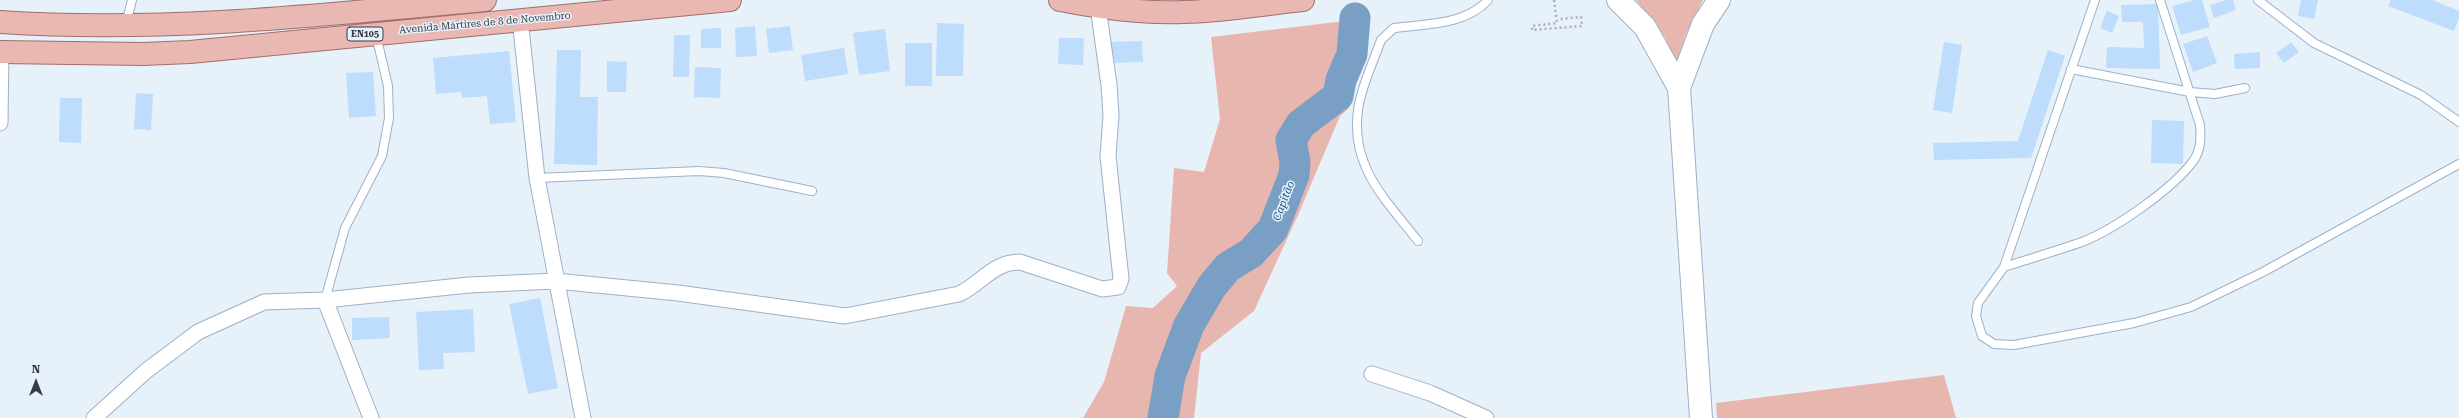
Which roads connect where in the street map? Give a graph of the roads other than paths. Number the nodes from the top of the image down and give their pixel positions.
1 (132, 0) edge
2 (485, 0) edge
3 (730, 0) edge
4 (1060, 0) edge
5 (1303, 0) edge
6 (1488, 0) edge
7 (1618, 0) edge
8 (1719, 0) edge
9 (2095, 0) edge
10 (2160, 0) edge
11 (2258, 0) edge
12 (1207, 5) edge
13 (364, 6) edge
14 (1098, 7) junction
15 (520, 19) junction
16 (0, 22) edge
17 (125, 26) junction
18 (376, 33) junction
19 (0, 52) edge
20 (2071, 69) junction
21 (1679, 88) junction
22 (2245, 88) dead end
23 (2190, 92) junction
24 (2459, 122) edge
25 (0, 123) edge
26 (2459, 164) edge
27 (536, 178) junction
28 (812, 191) dead end
29 (1418, 241) dead end
30 (2004, 267) junction
31 (556, 281) junction
32 (325, 300) junction
33 (1372, 374) dead end
34 (94, 418) edge
35 (371, 418) edge
36 (583, 418) edge
37 (1486, 418) edge
38 (1701, 418) edge

1 - 17 lane
2 - 13 main road, EN105
3 - 15 main road, Avenida Mártires de 8 de Novembro / EN105
4 - 14 main road
5 - 12 main road
6 - 29 lane
7 - 21 street
8 - 21 street
9 - 20 lane
10 - 23 lane
11 - 24 lane
12 - 14 main road
13 - 17 main road, EN105
14 - 31 street
15 - 18 main road, Avenida Mártires de 8 de Novembro / EN105
15 - 27 street
16 - 17 main road, EN105
18 - 19 main road, Avenida Mártires de 8 de Novembro / EN105
18 - 32 lane
19 - 25 street
20 - 23 lane
20 - 30 lane
21 - 38 street
22 - 23 lane
23 - 30 lane
26 - 30 lane
27 - 28 lane
27 - 31 street
31 - 32 street
31 - 36 street
32 - 34 street
32 - 35 street
33 - 37 street

